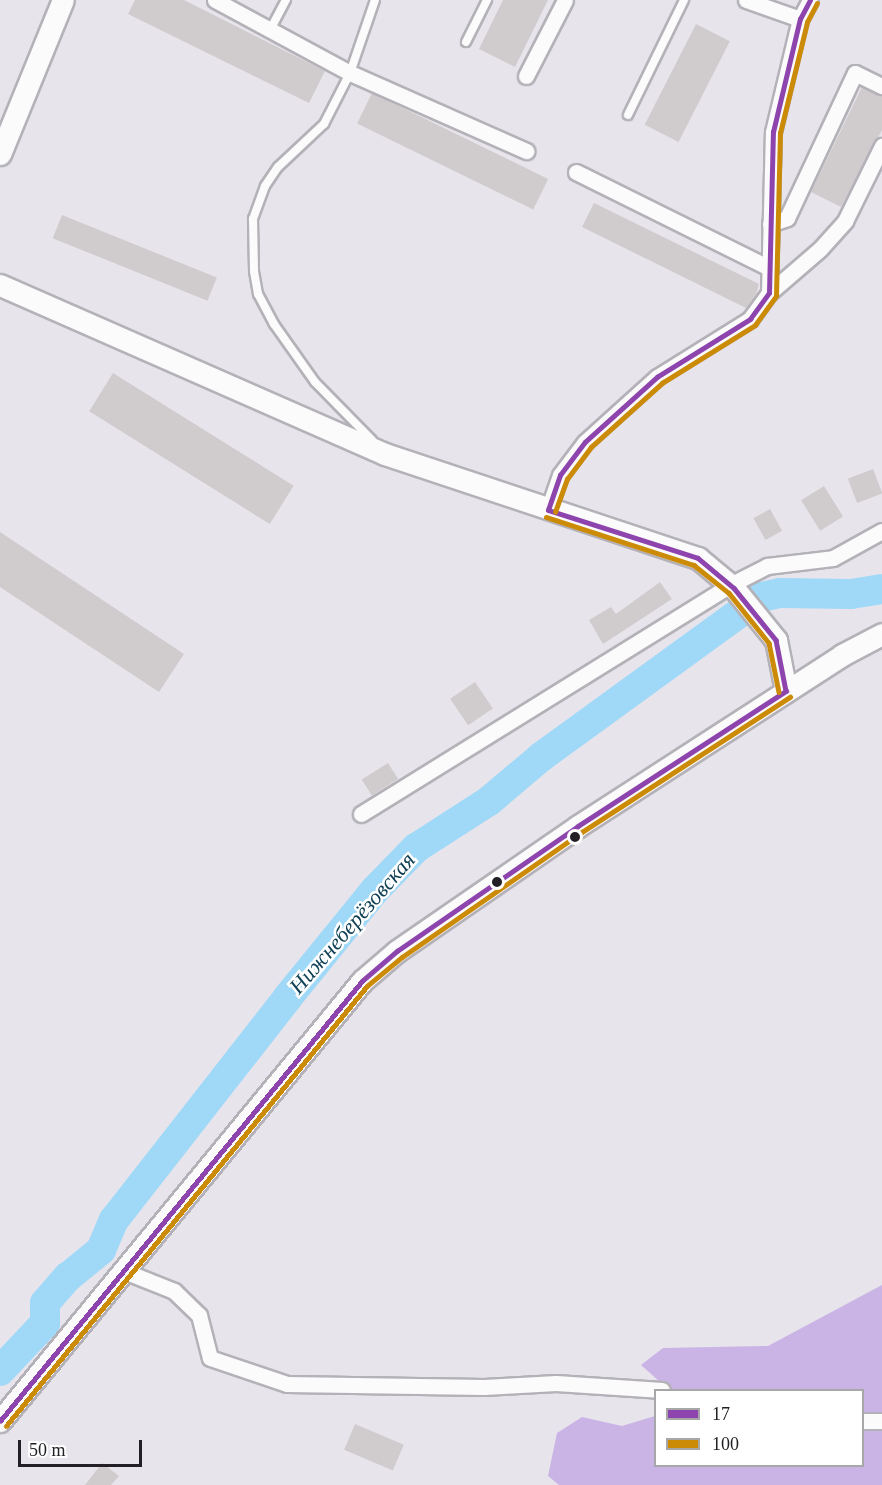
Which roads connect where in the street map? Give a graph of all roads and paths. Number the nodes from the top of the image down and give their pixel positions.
1 (63, 0) edge
2 (215, 0) edge
3 (286, 0) edge
4 (375, 0) edge
5 (487, 0) edge
6 (566, 0) edge
7 (684, 0) edge
8 (746, 0) edge
9 (810, 0) edge
10 (800, 19) junction
11 (270, 30) junction
12 (466, 42) dead end
13 (350, 73) junction
14 (526, 76) dead end
15 (882, 86) edge
16 (628, 115) dead end
17 (882, 146) edge
18 (526, 151) dead end
19 (0, 154) edge
20 (576, 172) dead end
21 (770, 224) junction
22 (769, 268) junction
23 (0, 285) edge
24 (769, 293) junction
25 (385, 454) junction
26 (548, 510) junction
27 (882, 531) edge
28 (730, 585) junction
29 (882, 634) edge
30 (786, 691) junction
31 (361, 814) dead end
32 (124, 1270) junction
33 (654, 1389) edge
34 (0, 1421) edge
35 (864, 1421) edge
36 (882, 1421) edge

1 - 19 street
2 - 11 street
3 - 11 lane
4 - 13 lane
5 - 12 lane
6 - 14 street
7 - 16 lane
8 - 10 street
9 - 10 street
10 - 21 street
11 - 13 street
13 - 18 street
13 - 25 lane
15 - 21 street
17 - 24 street
20 - 22 street
21 - 22 street
22 - 24 street
23 - 25 street
24 - 26 street
25 - 26 street
26 - 28 street
27 - 28 street
28 - 30 street
28 - 31 street
29 - 30 street
30 - 32 street
32 - 33 street
32 - 34 street
35 - 36 street

